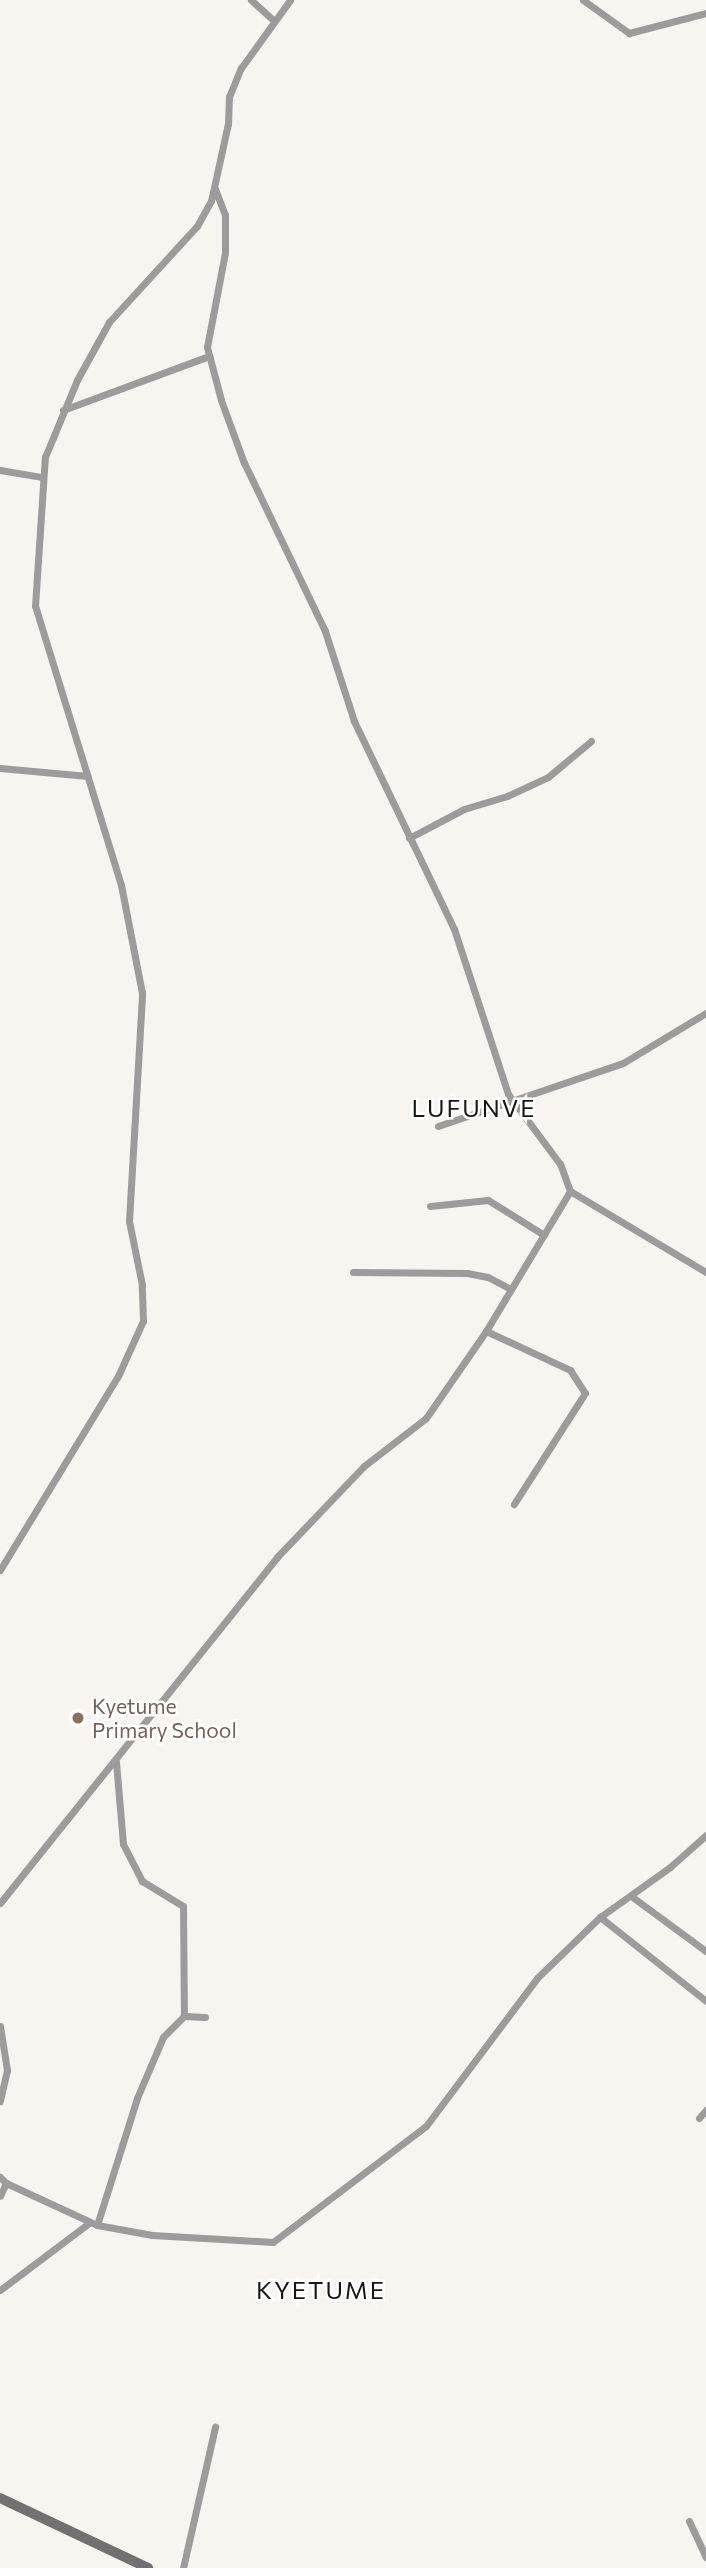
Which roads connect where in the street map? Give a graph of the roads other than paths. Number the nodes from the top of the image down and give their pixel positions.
1 (251, 0) edge
2 (290, 0) edge
3 (583, 0) edge
4 (706, 13) edge
5 (273, 20) junction
6 (215, 189) junction
7 (209, 356) junction
8 (63, 410) junction
9 (0, 470) edge
10 (42, 477) junction
11 (591, 741) dead end
12 (0, 768) edge
13 (88, 776) junction
14 (409, 838) junction
15 (706, 1013) edge
16 (514, 1102) junction
17 (438, 1126) dead end
18 (570, 1191) junction
19 (430, 1206) dead end
20 (544, 1235) junction
21 (353, 1272) dead end
22 (706, 1272) edge
23 (511, 1289) junction
24 (486, 1331) junction
25 (514, 1504) dead end
26 (0, 1570) edge
27 (116, 1762) junction
28 (706, 1835) edge
29 (631, 1896) junction
30 (0, 1903) edge
31 (600, 1917) junction
32 (706, 1951) edge
33 (706, 2001) edge
34 (184, 2016) junction
35 (205, 2017) dead end
36 (0, 2026) edge
37 (0, 2101) edge
38 (706, 2110) edge
39 (699, 2118) dead end
40 (0, 2177) edge
41 (6, 2183) junction
42 (0, 2196) edge
43 (93, 2224) junction
44 (0, 2290) edge
45 (215, 2427) dead end
46 (0, 2498) edge
47 (690, 2521) dead end
48 (706, 2557) edge
49 (148, 2568) edge
50 (183, 2568) edge

1 - 5 street
2 - 5 street
3 - 4 street
5 - 6 street
6 - 7 street
6 - 8 street
7 - 8 street
7 - 14 street
8 - 10 street
9 - 10 street
10 - 13 street
11 - 14 street
12 - 13 street
13 - 26 street
14 - 16 street
15 - 16 street
16 - 17 street
16 - 18 street
18 - 20 street
18 - 22 street
19 - 20 street
20 - 23 street
21 - 23 street
23 - 24 street
24 - 25 street
24 - 27 street
27 - 30 street
27 - 34 street
28 - 29 street
29 - 31 street
29 - 32 street
31 - 33 street
31 - 43 street
34 - 35 street
34 - 43 street
36 - 37 street
38 - 39 street
40 - 41 street
41 - 42 street
41 - 43 street
43 - 44 street
45 - 50 street
46 - 49 main road
47 - 48 street

